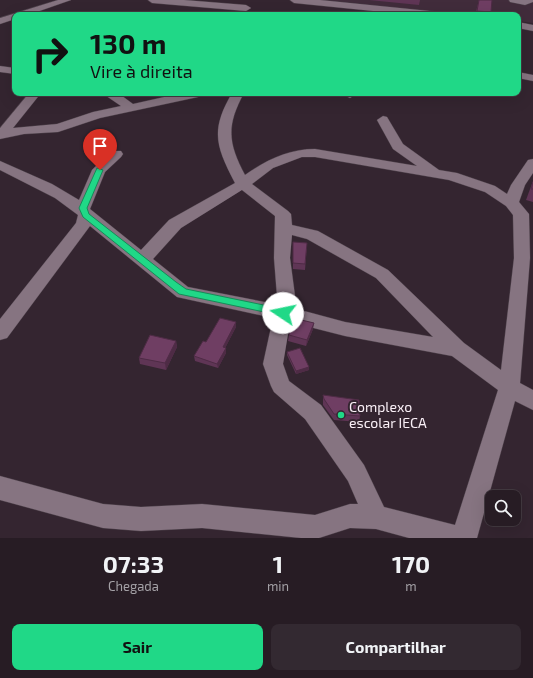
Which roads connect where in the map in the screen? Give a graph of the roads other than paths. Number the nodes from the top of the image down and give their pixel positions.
1 (67, 0) edge
2 (152, 0) edge
3 (294, 0) edge
4 (513, 0) edge
5 (529, 1) edge
6 (533, 7) edge
7 (248, 8) edge
8 (28, 12) edge
9 (236, 12) edge
10 (411, 12) edge
11 (12, 17) edge
12 (0, 21) edge
13 (521, 26) edge
14 (533, 28) edge
15 (0, 69) edge
16 (12, 71) edge
17 (521, 76) edge
18 (533, 78) edge
19 (32, 96) edge
20 (115, 96) edge
21 (185, 96) edge
22 (236, 96) edge
23 (131, 108) junction
24 (383, 120) dead end
25 (0, 135) edge
26 (116, 154) dead end
27 (533, 163) edge
28 (0, 165) edge
29 (435, 173) junction
30 (244, 184) junction
31 (84, 212) junction
32 (522, 212) edge
33 (284, 228) junction
34 (142, 260) junction
35 (283, 313) junction
36 (0, 333) edge
37 (457, 349) junction
38 (509, 387) junction
39 (533, 401) edge
40 (0, 488) edge
41 (376, 517) junction
42 (456, 538) edge
43 (464, 538) edge

1 - 8 street
2 - 7 street
3 - 10 street
4 - 5 street
5 - 6 street
7 - 9 street
11 - 12 street
13 - 14 street
15 - 16 street
17 - 18 street
19 - 25 street
20 - 23 street
21 - 23 street
22 - 30 street
23 - 25 street
24 - 29 street
26 - 31 street
27 - 32 street
28 - 31 street
29 - 30 street
29 - 32 street
30 - 33 street
30 - 34 street
31 - 34 street
31 - 36 street
32 - 38 street
33 - 35 street
33 - 37 street
34 - 35 street
35 - 37 street
35 - 41 street
37 - 38 street
38 - 39 street
38 - 43 street
40 - 41 street
41 - 42 street

